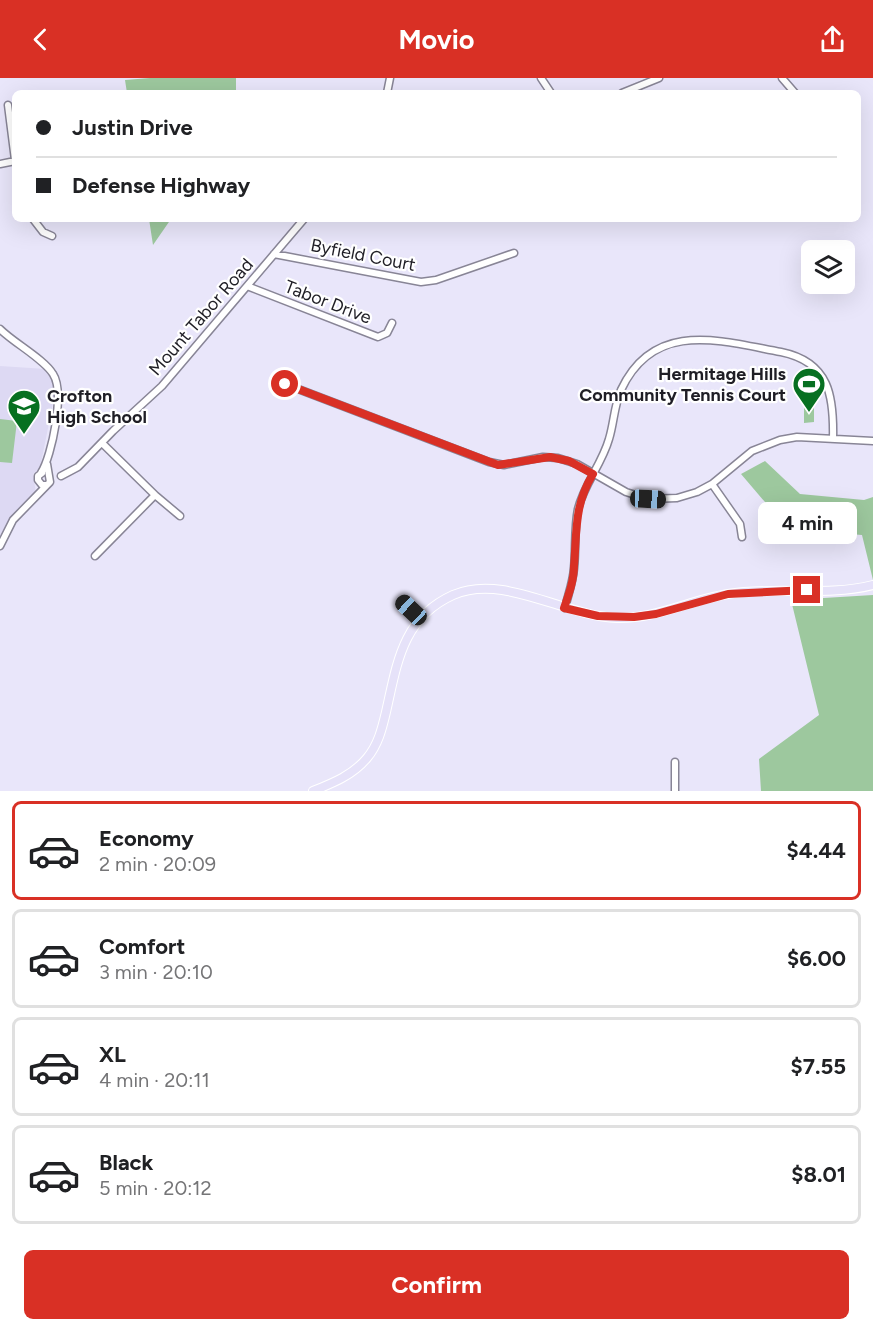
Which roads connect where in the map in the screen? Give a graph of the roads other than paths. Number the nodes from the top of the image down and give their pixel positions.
1 (659, 78) edge
2 (782, 78) edge
3 (629, 90) edge
4 (792, 90) edge
5 (8, 105) dead end
6 (12, 137) edge
7 (35, 222) edge
8 (301, 222) edge
9 (52, 236) dead end
10 (514, 253) dead end
11 (274, 254) junction
12 (248, 286) junction
13 (392, 323) dead end
14 (0, 329) edge
15 (274, 386) dead end
16 (833, 439) junction
17 (873, 441) edge
18 (102, 443) junction
19 (47, 463) junction
20 (41, 473) junction
21 (49, 474) junction
22 (593, 474) junction
23 (61, 476) junction
24 (38, 482) junction
25 (48, 484) junction
26 (712, 484) junction
27 (155, 495) junction
28 (37, 496) junction
29 (180, 516) dead end
30 (742, 537) dead end
31 (0, 546) edge
32 (95, 556) dead end
33 (873, 585) edge
34 (401, 601) dead end
35 (564, 608) junction
36 (420, 618) junction
37 (675, 762) dead end
38 (313, 791) edge
39 (675, 791) edge

1 - 3 street
2 - 4 street
5 - 6 street
7 - 9 street
8 - 11 street, Mount Tabor Road
10 - 11 street, Byfield Court
11 - 12 street, Mount Tabor Road
12 - 13 street, Tabor Drive
12 - 18 street, Mount Tabor Road
14 - 19 street
15 - 22 street
16 - 17 street
16 - 22 street
16 - 26 street
18 - 23 street, Mount Tabor Road
18 - 27 street
19 - 20 street
19 - 21 street
20 - 21 street
20 - 24 street
21 - 23 street
21 - 25 street
22 - 26 street
22 - 35 street
23 - 25 street, Mount Tabor Road
24 - 25 street
24 - 28 street
25 - 28 street
26 - 30 street
27 - 29 street
27 - 32 street
28 - 31 street
33 - 35 main road
34 - 36 street
35 - 36 main road
36 - 38 main road
37 - 39 street

